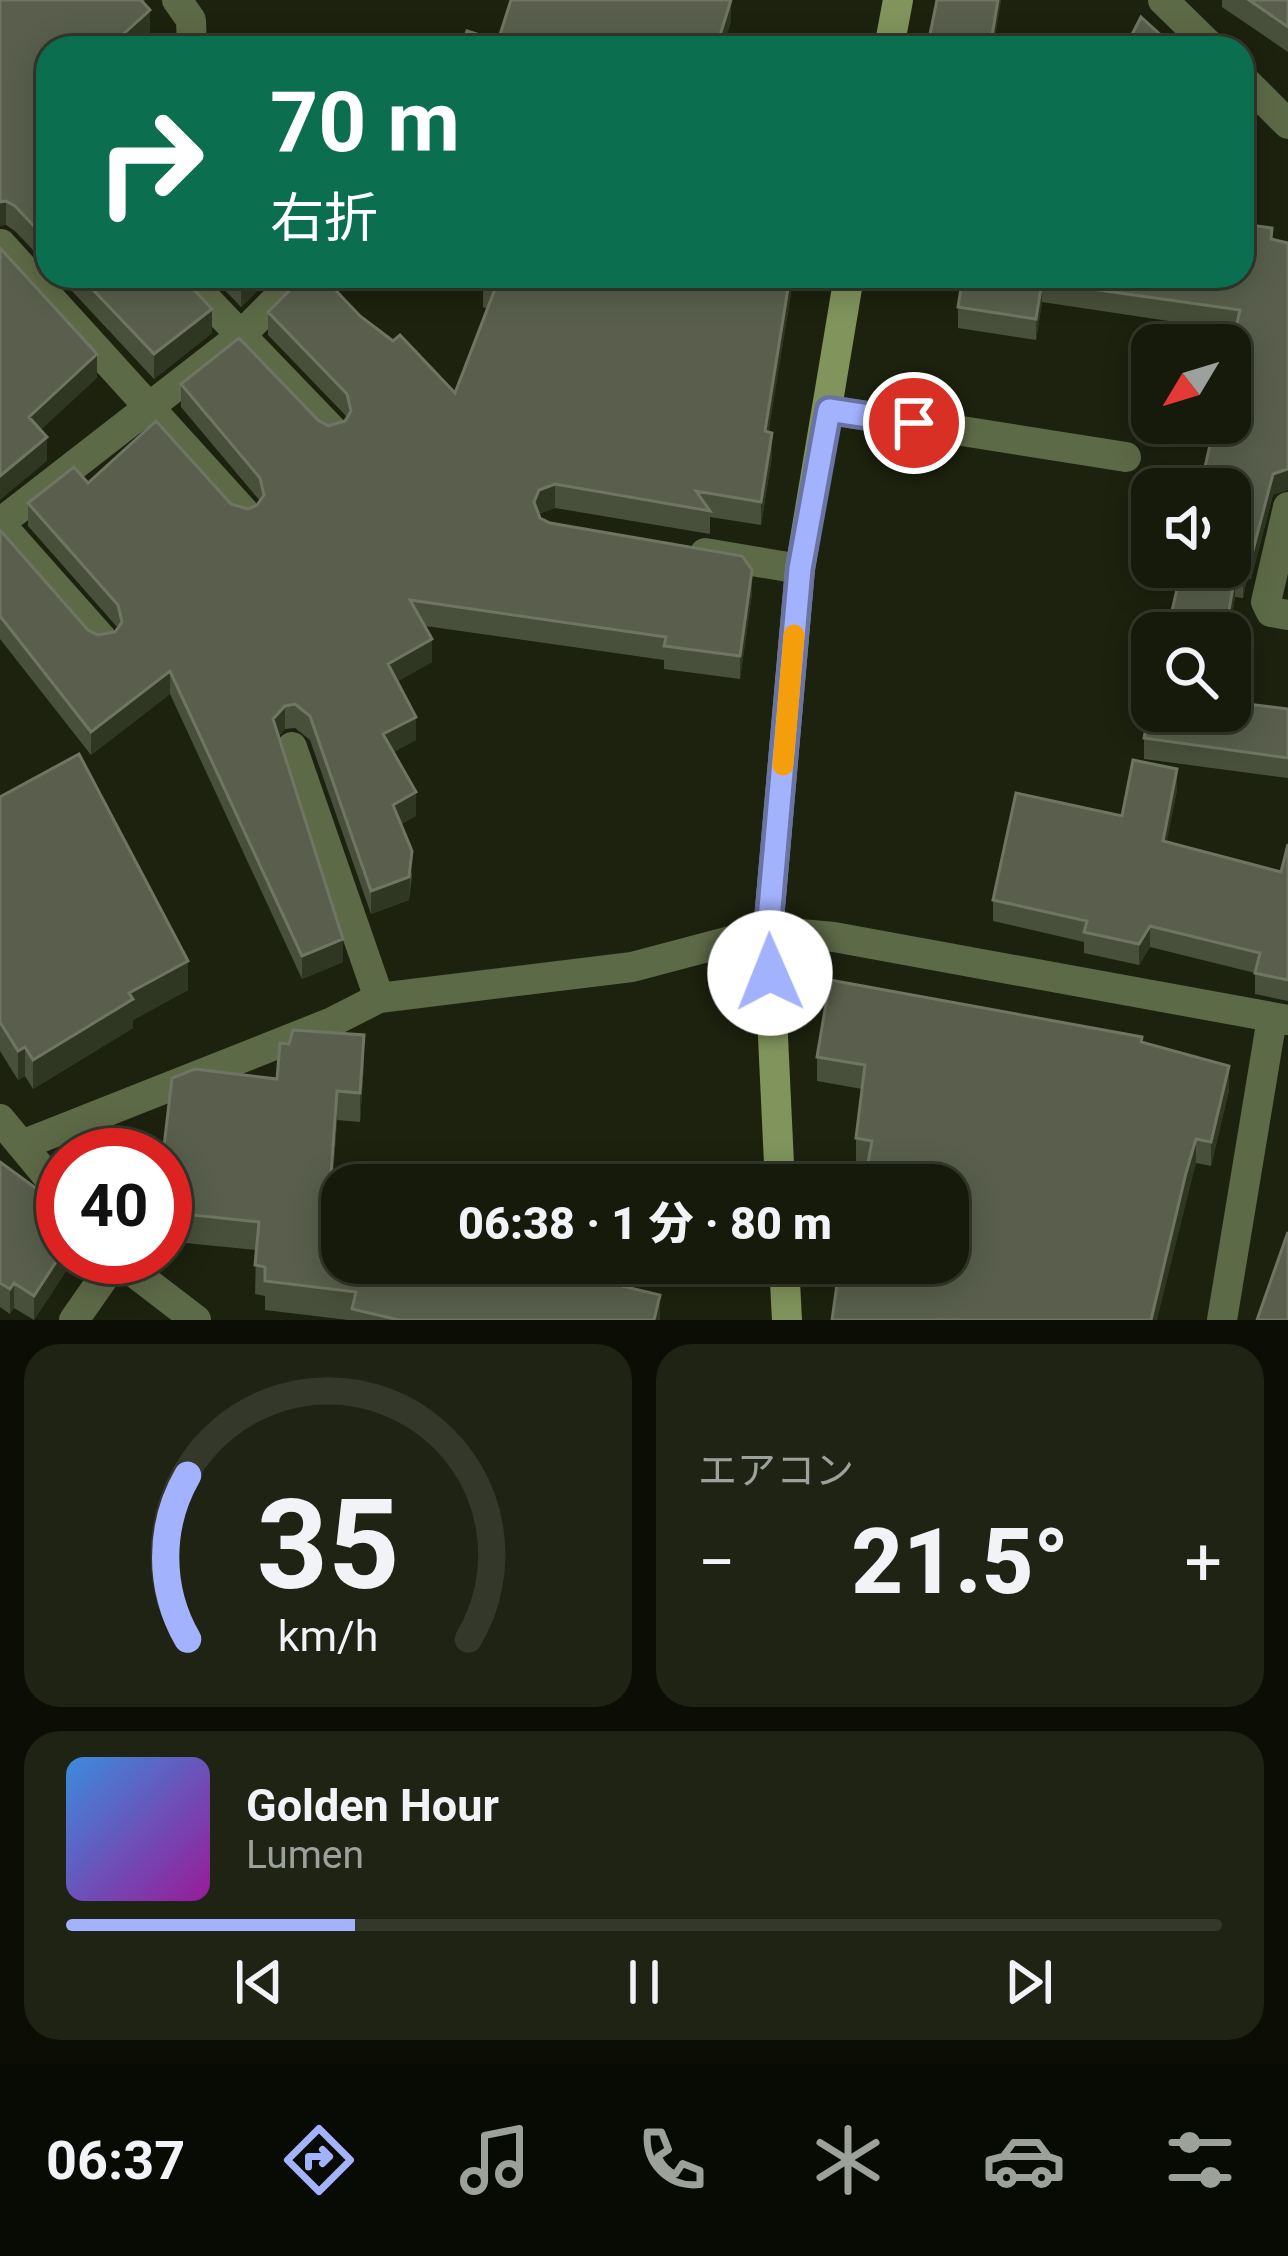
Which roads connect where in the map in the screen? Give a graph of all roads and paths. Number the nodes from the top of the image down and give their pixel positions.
1 (178, 0) edge
2 (898, 0) edge
3 (1163, 0) edge
4 (192, 36) edge
5 (891, 36) edge
6 (1200, 36) edge
7 (1254, 90) edge
8 (1288, 124) edge
9 (1, 244) edge
10 (36, 282) edge
11 (42, 288) edge
12 (194, 288) edge
13 (288, 288) edge
14 (847, 288) edge
15 (238, 338) junction
16 (152, 408) junction
17 (829, 410) junction
18 (332, 430) edge
19 (1126, 457) dead end
20 (1288, 507) edge
21 (245, 513) edge
22 (0, 524) edge
23 (665, 546) edge
24 (800, 569) junction
25 (1288, 615) edge
26 (103, 640) edge
27 (292, 747) dead end
28 (768, 931) junction
29 (379, 998) junction
30 (1280, 1019) edge
31 (0, 1119) edge
32 (22, 1145) junction
33 (36, 1162) edge
34 (779, 1164) edge
35 (98, 1284) edge
36 (149, 1284) edge
37 (785, 1284) edge
38 (74, 1320) edge
39 (196, 1320) edge
40 (787, 1320) edge
41 (1222, 1320) edge

1 - 4 street
2 - 5 street
3 - 6 street
7 - 8 street
9 - 10 street
11 - 16 street
12 - 15 street
13 - 15 street
14 - 17 street
15 - 16 street
15 - 18 street
16 - 21 street
16 - 22 street
17 - 19 street
17 - 24 street
20 - 25 street
22 - 26 street
23 - 24 street
24 - 28 street
27 - 29 street
28 - 29 street
28 - 30 street
28 - 34 street
29 - 32 street
30 - 41 street
31 - 32 street
32 - 33 street
35 - 38 street
36 - 39 street
37 - 40 street

